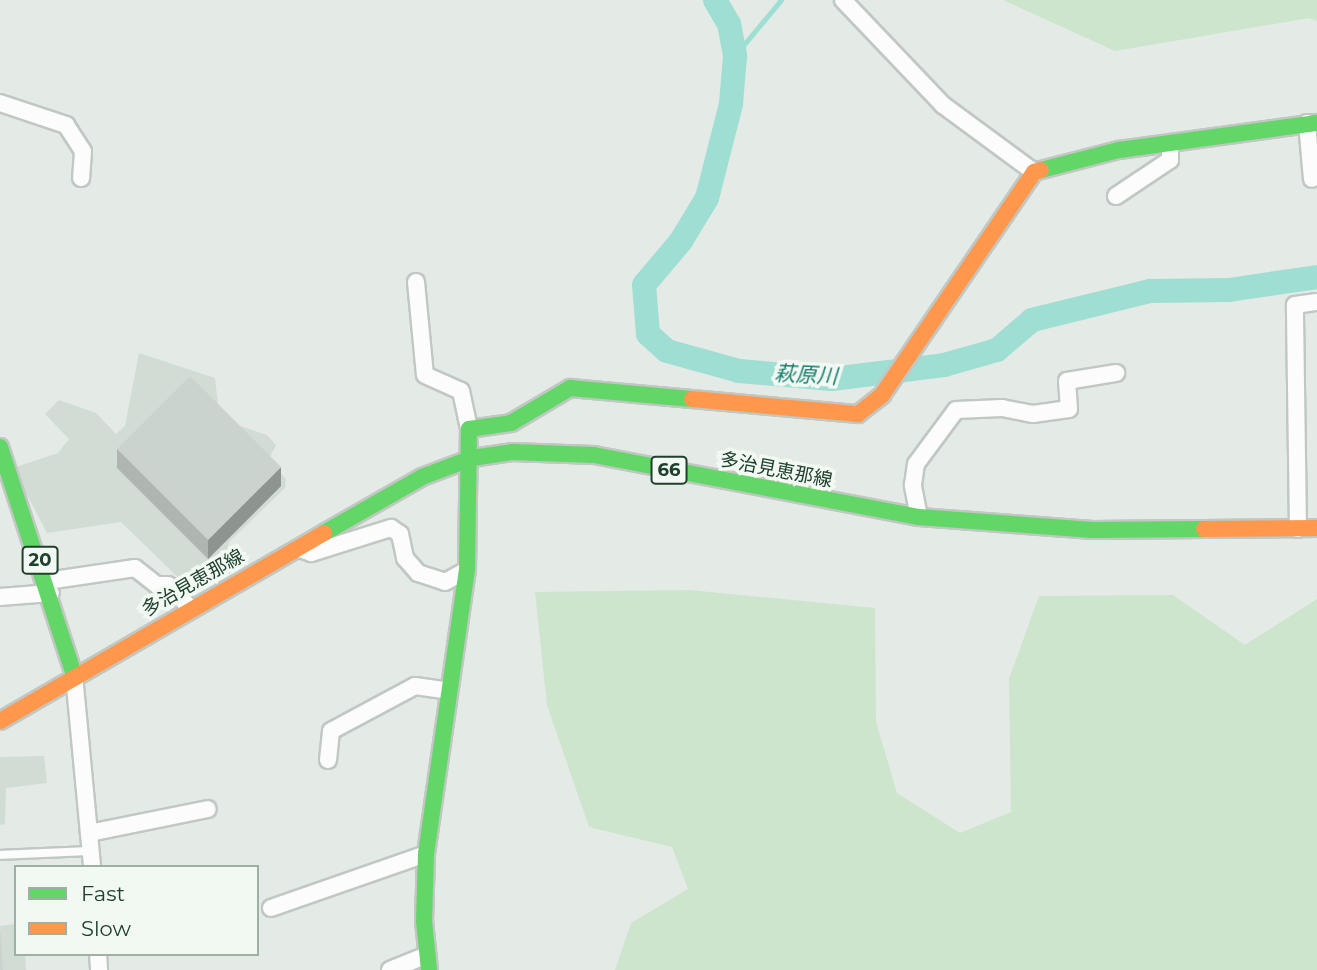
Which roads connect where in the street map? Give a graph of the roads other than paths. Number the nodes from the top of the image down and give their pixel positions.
1 (843, 0) edge
2 (0, 103) edge
3 (1312, 123) edge
4 (1170, 144) junction
5 (1034, 172) junction
6 (81, 178) dead end
7 (1312, 179) dead end
8 (1116, 196) dead end
9 (416, 282) dead end
10 (1317, 302) edge
11 (1116, 373) dead end
12 (469, 429) junction
13 (0, 447) edge
14 (472, 458) junction
15 (919, 517) junction
16 (1317, 528) edge
17 (1298, 529) junction
18 (298, 548) junction
19 (467, 570) junction
20 (49, 587) junction
21 (0, 597) edge
22 (191, 609) junction
23 (74, 675) junction
24 (449, 691) junction
25 (0, 721) edge
26 (328, 761) dead end
27 (208, 809) dead end
28 (89, 833) junction
29 (426, 854) junction
30 (0, 855) edge
31 (91, 859) edge
32 (271, 908) dead end
33 (428, 963) edge
34 (390, 970) edge

1 - 5 street
2 - 6 street
3 - 4 main road
3 - 7 street
4 - 5 main road
4 - 8 street
5 - 12 main road
9 - 12 street
10 - 17 street
11 - 15 street
12 - 14 main road
13 - 20 main road, 20
14 - 15 main road, 多治見恵那線 / 66
14 - 18 main road, 多治見恵那線 / 66
14 - 19 main road
15 - 17 main road, 多治見恵那線 / 66
16 - 17 main road, 多治見恵那線 / 66
18 - 19 street
18 - 22 main road, 多治見恵那線 / 66
19 - 24 main road
20 - 21 street
20 - 22 street
20 - 23 main road, 20
22 - 23 main road, 多治見恵那線 / 66
23 - 25 main road, 多治見恵那線
23 - 28 street
24 - 26 street
24 - 29 main road
27 - 28 street
28 - 31 street
29 - 32 street
29 - 33 main road
30 - 31 lane
33 - 34 street

